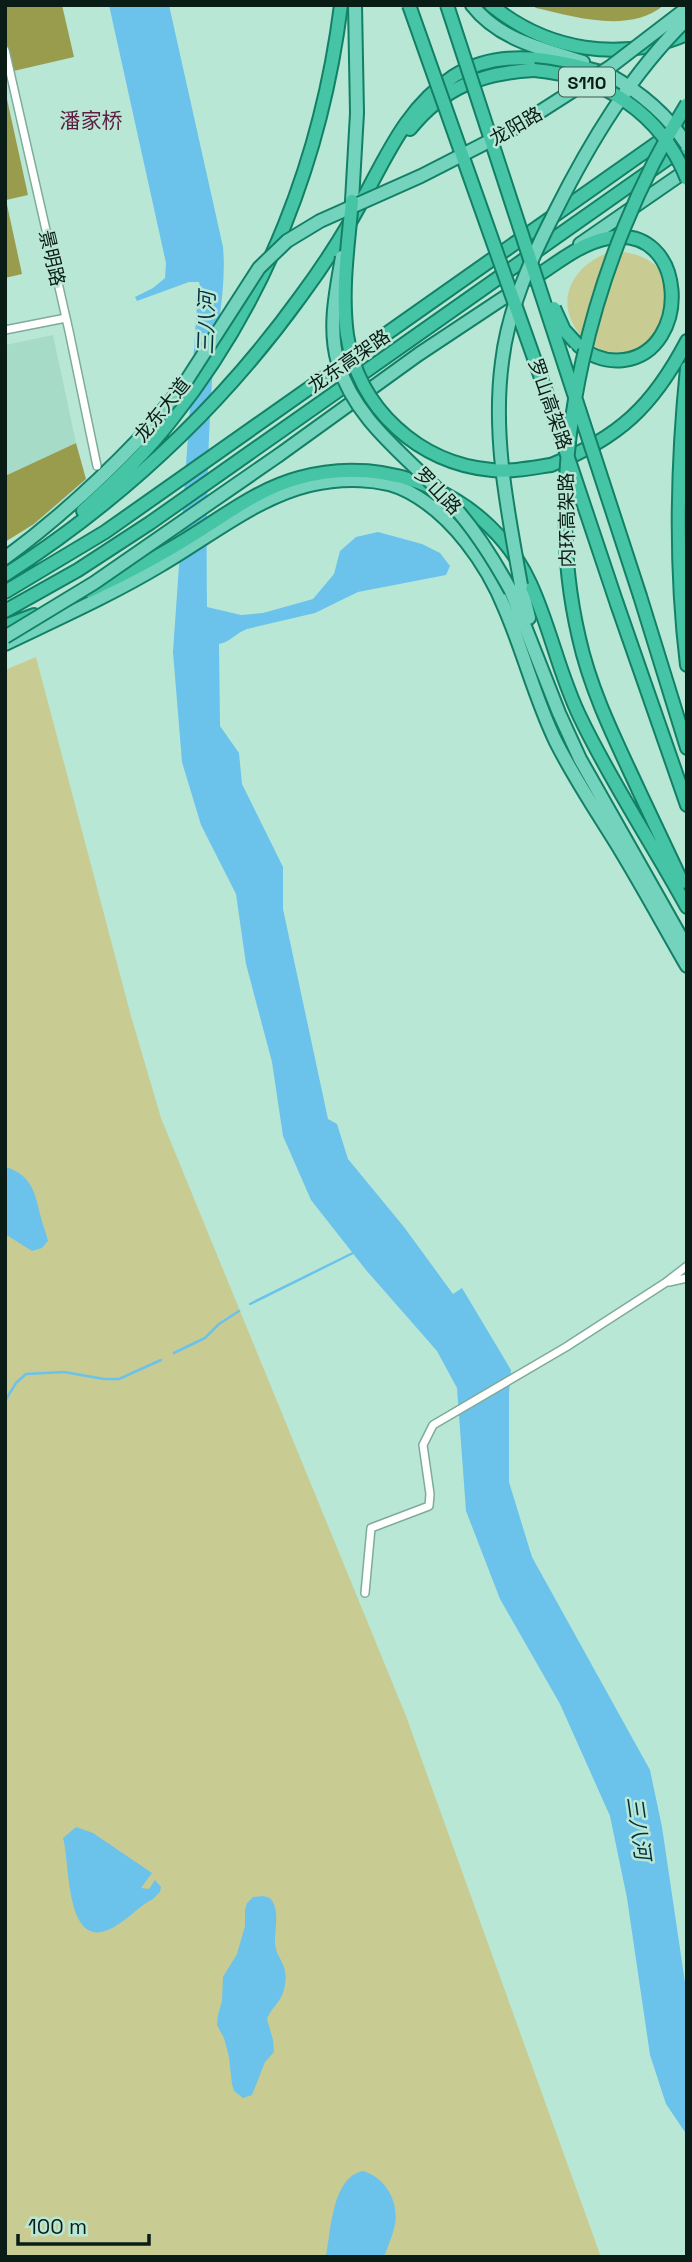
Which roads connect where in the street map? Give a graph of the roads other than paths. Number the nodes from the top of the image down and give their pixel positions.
1 (341, 5) edge
2 (355, 5) edge
3 (409, 5) edge
4 (447, 5) edge
5 (472, 5) edge
6 (491, 5) edge
7 (687, 8) edge
8 (687, 19) edge
9 (687, 34) edge
10 (5, 50) edge
11 (589, 66) junction
12 (608, 74) joint
13 (687, 104) edge
14 (687, 122) edge
15 (687, 145) edge
16 (481, 146) joint
17 (687, 170) edge
18 (687, 179) edge
19 (371, 183) junction
20 (510, 195) junction
21 (352, 201) junction
22 (532, 279) junction
23 (66, 318) junction
24 (5, 330) edge
25 (687, 341) edge
26 (687, 368) edge
27 (148, 457) junction
28 (97, 466) dead end
29 (260, 500) junction
30 (5, 558) edge
31 (5, 575) edge
32 (5, 592) edge
33 (5, 611) edge
34 (5, 626) edge
35 (5, 637) edge
36 (5, 644) edge
37 (687, 665) edge
38 (547, 681) junction
39 (687, 748) edge
40 (687, 805) edge
41 (687, 892) edge
42 (687, 906) edge
43 (687, 948) edge
44 (687, 966) edge
45 (687, 1266) edge
46 (687, 1278) edge
47 (665, 1283) junction
48 (365, 1593) dead end

1 - 27 highway
2 - 21 main road, 罗山路
3 - 40 highway, 罗山高架路, bridge
4 - 20 highway, 罗山高架路, bridge
5 - 11 main road
6 - 9 highway, bridge
7 - 16 main road, 龙阳路 / S110, bridge
8 - 38 main road, bridge
10 - 23 street, 景明路
11 - 12 highway, bridge
11 - 19 highway
12 - 15 main road, bridge
13 - 41 highway, 内环高架路, bridge
14 - 32 highway, 龙东高架路
15 - 33 highway, 龙东高架路
16 - 30 main road, 龙东大道, bridge
17 - 22 main road
18 - 19 highway, bridge
19 - 27 highway
20 - 22 highway, bridge
20 - 39 highway, 罗山高架路, bridge
21 - 25 highway, bridge
21 - 38 main road, 罗山路, bridge
22 - 35 main road, bridge
23 - 24 street
23 - 28 street, 景明路
26 - 37 highway
27 - 31 highway
29 - 34 highway
29 - 36 main road
29 - 42 highway
29 - 44 main road
38 - 43 main road, 罗山路
45 - 47 street
46 - 47 street
47 - 48 street

